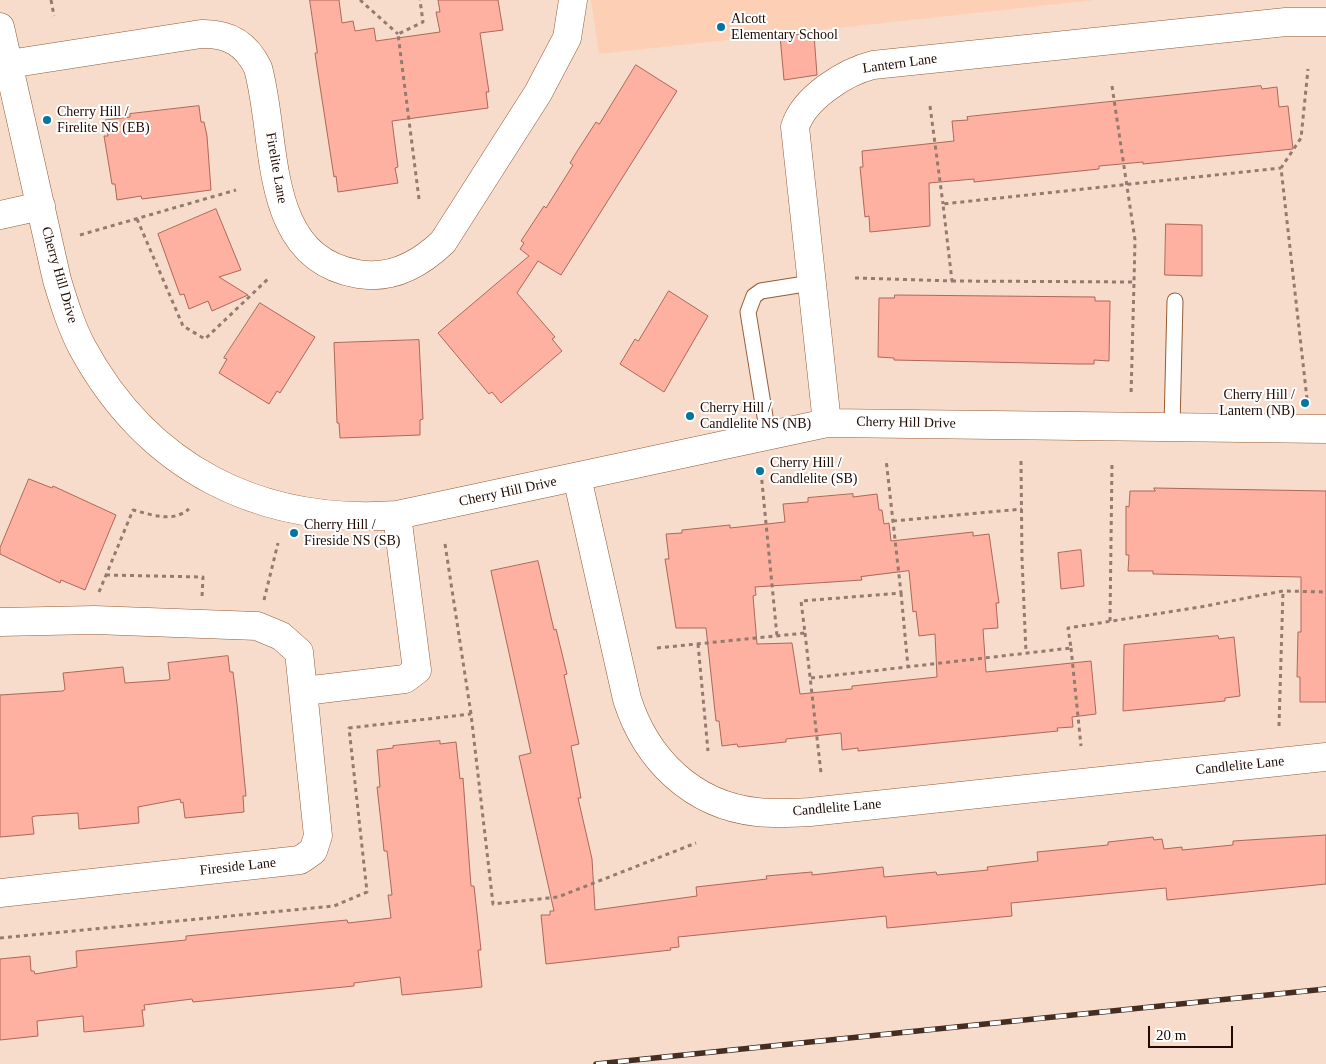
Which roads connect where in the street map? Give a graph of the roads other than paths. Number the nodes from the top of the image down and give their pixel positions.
1 (573, 0) edge
2 (1326, 22) edge
3 (0, 27) edge
4 (8, 64) junction
5 (40, 206) junction
6 (0, 215) edge
7 (811, 283) junction
8 (1175, 301) dead end
9 (826, 423) junction
10 (1172, 426) junction
11 (1326, 429) edge
12 (768, 435) junction
13 (577, 477) junction
14 (397, 515) junction
15 (0, 622) edge
16 (304, 691) junction
17 (1326, 757) edge
18 (0, 893) edge

1 - 4 street, Firelite Lane
2 - 7 street, Lantern Lane
3 - 4 street, Cherry Hill Drive
4 - 5 street, Cherry Hill Drive
5 - 6 street
5 - 14 street, Cherry Hill Drive
7 - 9 street, Lantern Lane
7 - 12 lane
8 - 10 lane
9 - 10 street, Cherry Hill Drive
9 - 12 street, Cherry Hill Drive
10 - 11 street, Cherry Hill Drive
12 - 13 street, Cherry Hill Drive
13 - 14 street, Cherry Hill Drive
13 - 17 street, Candlelite Lane
14 - 16 street
15 - 16 street, Fireside Lane
16 - 18 street, Fireside Lane

